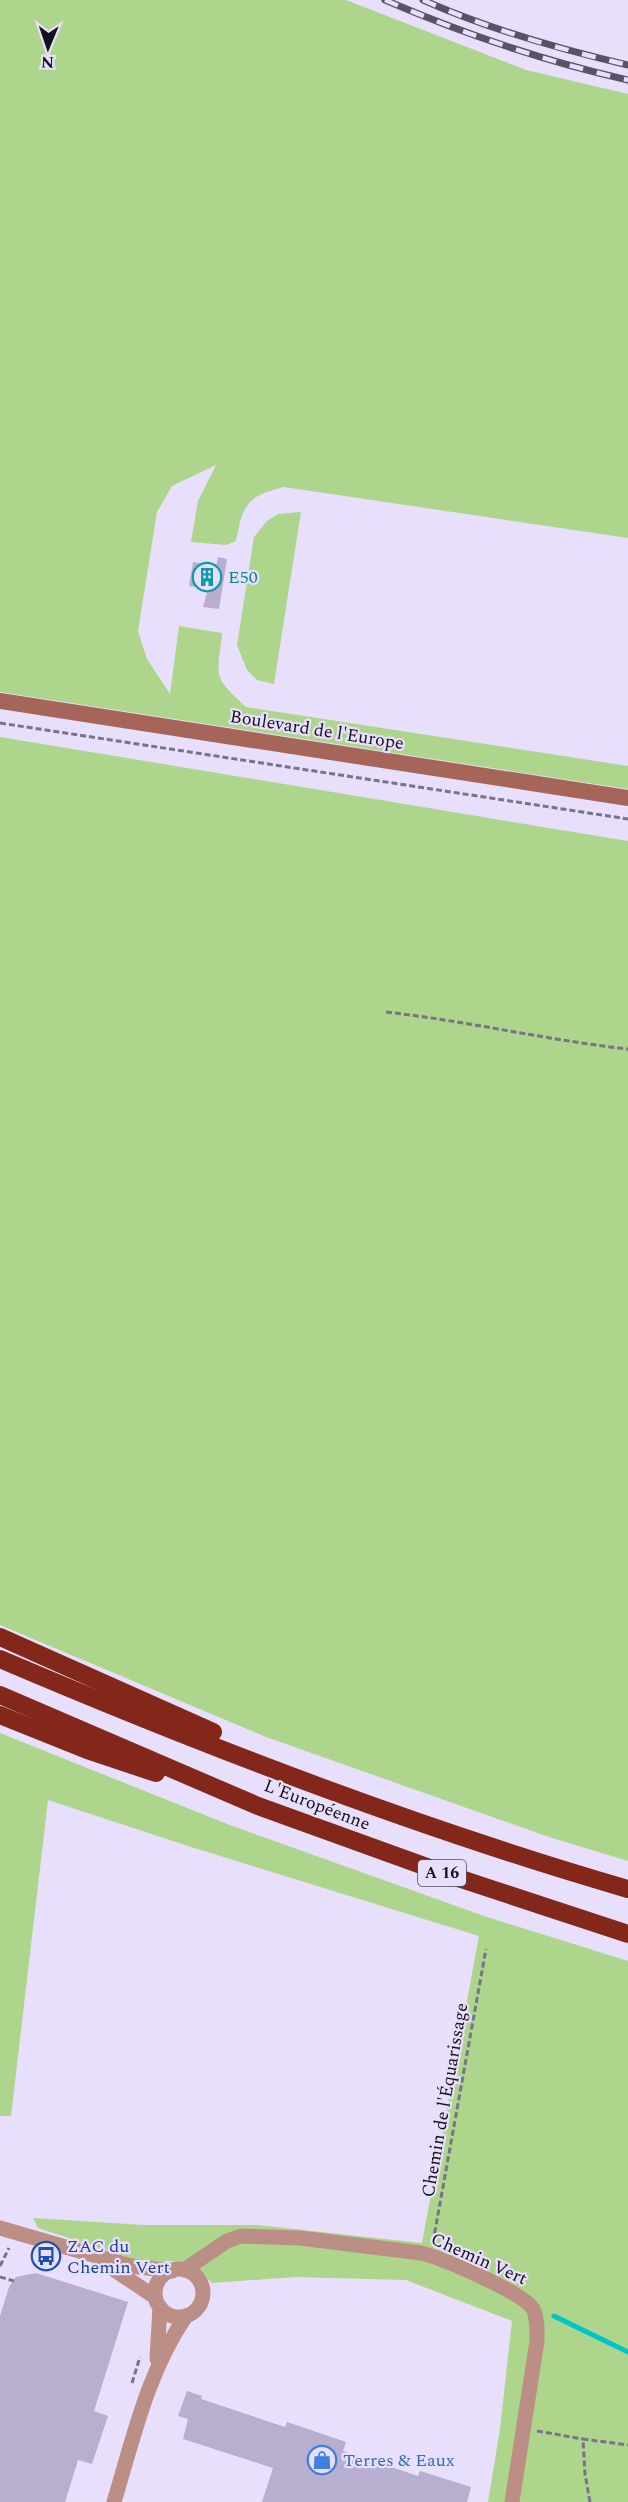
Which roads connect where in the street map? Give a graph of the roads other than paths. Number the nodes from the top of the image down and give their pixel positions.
1 (0, 701) edge
2 (628, 798) edge
3 (0, 1637) edge
4 (0, 1659) edge
5 (0, 1695) edge
6 (0, 1715) edge
7 (359, 1800) junction
8 (258, 1806) junction
9 (628, 1889) edge
10 (628, 1934) edge
11 (0, 2228) edge
12 (92, 2256) junction
13 (178, 2271) junction
14 (158, 2302) junction
15 (186, 2316) junction
16 (154, 2374) junction
17 (114, 2502) edge
18 (512, 2502) edge

1 - 2 main road, Boulevard de l'Europe
3 - 7 highway
4 - 7 highway, L'Européenne / A 16
5 - 8 highway, L'Européenne / A 16
6 - 8 highway
7 - 9 highway, L'Européenne / A 16
8 - 10 highway, L'Européenne / A 16
11 - 12 street
12 - 13 street
12 - 14 street
13 - 14 street
13 - 15 street
13 - 18 street, Chemin Vert
14 - 15 street
14 - 16 street
15 - 16 street
16 - 17 street

